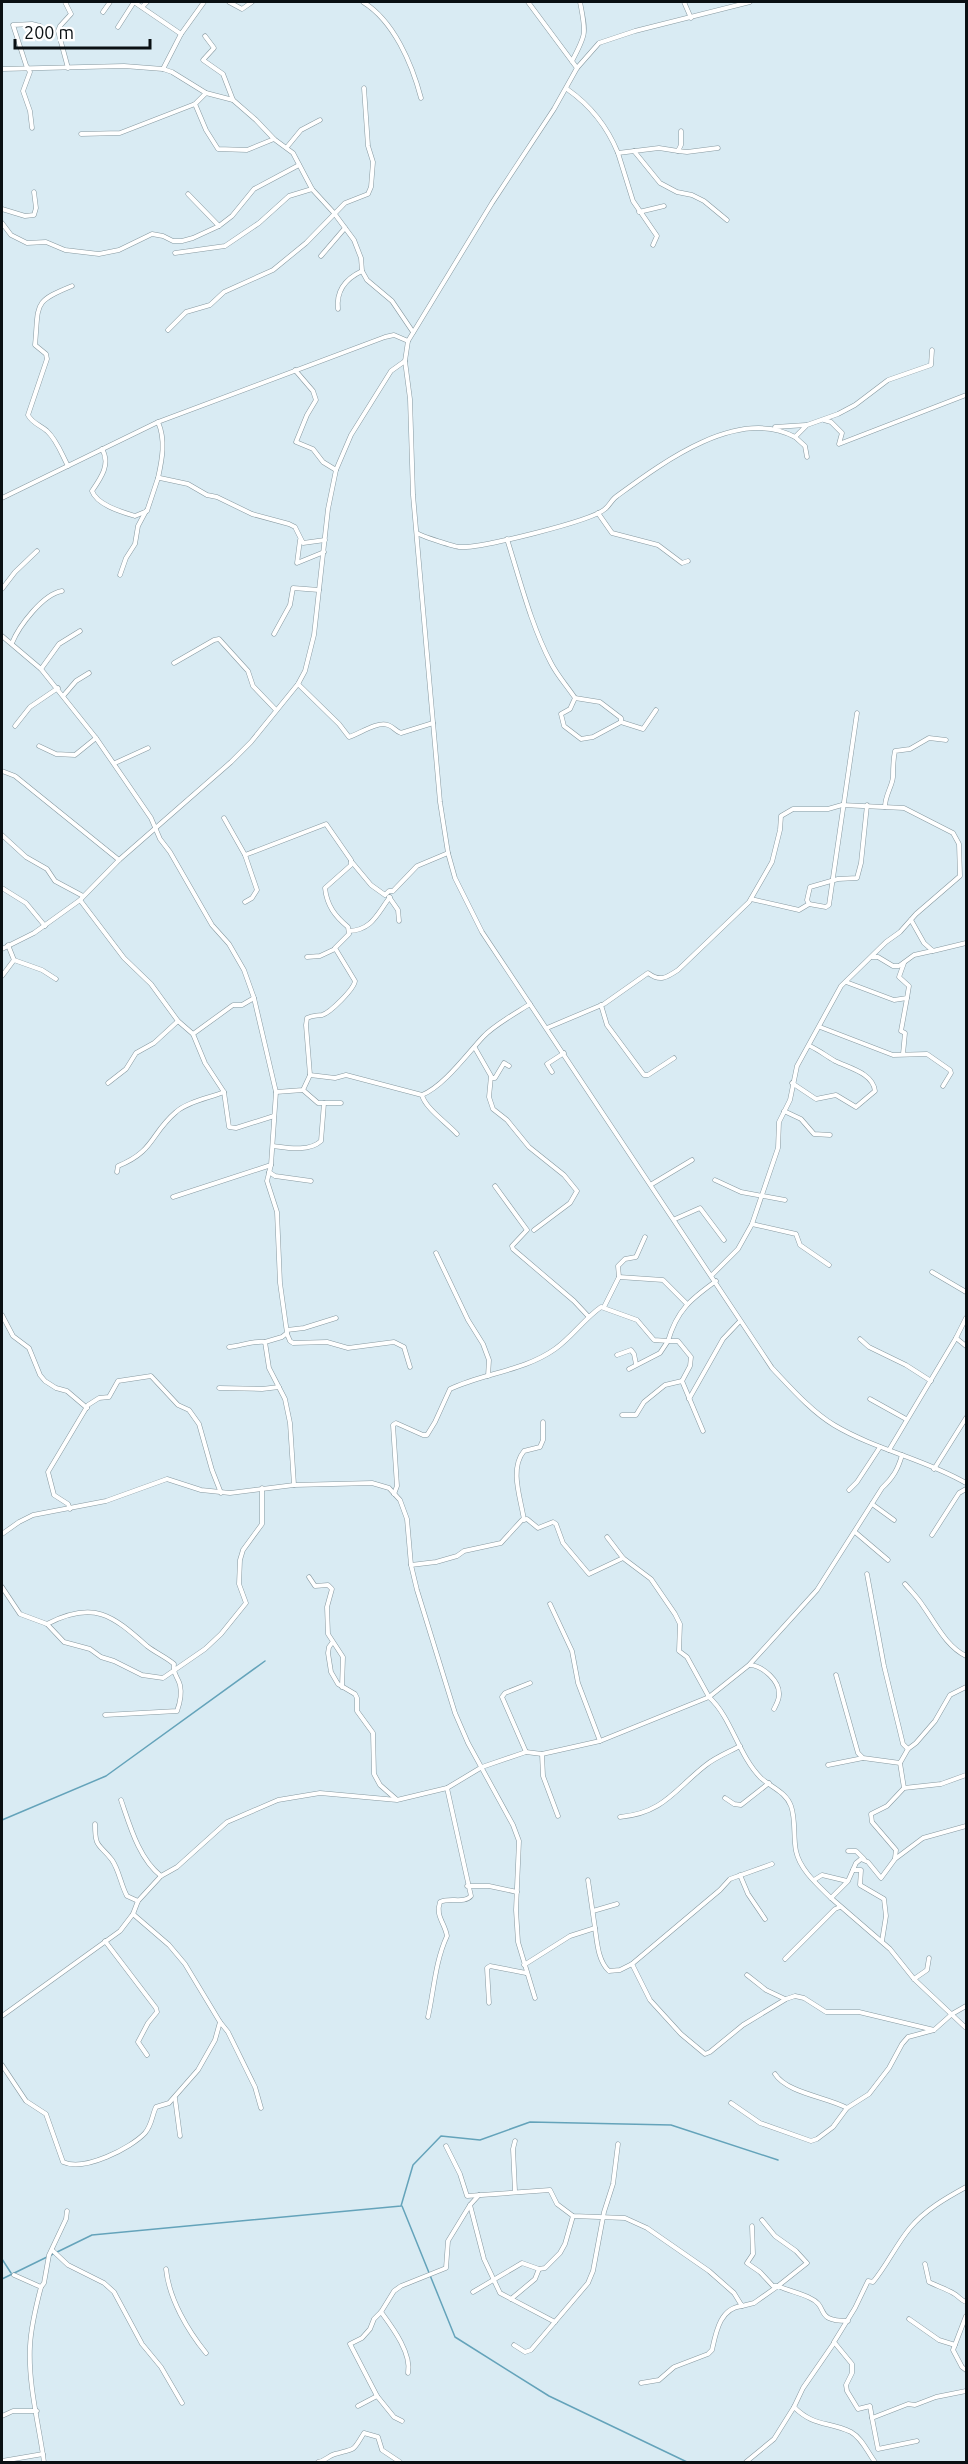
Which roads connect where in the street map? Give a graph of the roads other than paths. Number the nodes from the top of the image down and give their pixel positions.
1 (65, 2) edge
2 (110, 2) edge
3 (134, 2) edge
4 (147, 2) edge
5 (204, 2) edge
6 (229, 2) edge
7 (252, 2) edge
8 (363, 2) edge
9 (528, 2) edge
10 (580, 2) edge
11 (684, 2) edge
12 (750, 2) edge
13 (142, 7) junction
14 (102, 12) dead end
15 (691, 18) junction
16 (40, 26) dead end
17 (118, 27) dead end
18 (181, 34) junction
19 (205, 36) dead end
20 (572, 61) junction
21 (27, 68) junction
22 (68, 68) junction
23 (577, 68) junction
24 (2, 69) edge
25 (163, 69) junction
26 (364, 88) dead end
27 (567, 89) junction
28 (206, 93) junction
29 (421, 98) dead end
30 (233, 100) junction
31 (195, 104) junction
32 (320, 120) dead end
33 (32, 128) dead end
34 (681, 130) dead end
35 (81, 134) dead end
36 (274, 139) junction
37 (287, 147) junction
38 (718, 148) dead end
39 (634, 151) junction
40 (678, 151) junction
41 (618, 153) junction
42 (299, 165) junction
43 (312, 189) junction
44 (34, 192) dead end
45 (188, 194) dead end
46 (664, 206) dead end
47 (2, 209) edge
48 (638, 212) junction
49 (334, 213) junction
50 (727, 220) dead end
51 (2, 223) edge
52 (219, 226) junction
53 (345, 228) junction
54 (4, 231) edge
55 (653, 245) dead end
56 (175, 253) dead end
57 (321, 256) dead end
58 (362, 271) junction
59 (72, 286) dead end
60 (338, 309) dead end
61 (168, 330) dead end
62 (413, 332) junction
63 (408, 341) junction
64 (932, 350) dead end
65 (405, 361) junction
66 (295, 370) junction
67 (966, 395) edge
68 (821, 420) junction
69 (158, 422) junction
70 (807, 424) junction
71 (769, 428) junction
72 (795, 437) junction
73 (102, 449) junction
74 (807, 457) dead end
75 (68, 466) junction
76 (336, 470) junction
77 (158, 478) junction
78 (2, 498) edge
79 (147, 511) junction
80 (598, 513) junction
81 (416, 533) junction
82 (507, 539) junction
83 (300, 540) junction
84 (325, 540) junction
85 (37, 551) dead end
86 (324, 552) junction
87 (688, 561) dead end
88 (120, 575) dead end
89 (2, 589) edge
90 (319, 590) junction
91 (62, 591) dead end
92 (80, 631) dead end
93 (274, 634) dead end
94 (2, 636) edge
95 (12, 643) junction
96 (174, 663) dead end
97 (42, 669) junction
98 (89, 673) dead end
99 (298, 684) junction
100 (58, 688) junction
101 (64, 695) junction
102 (575, 698) junction
103 (276, 710) junction
104 (656, 710) dead end
105 (857, 713) dead end
106 (621, 722) junction
107 (433, 723) junction
108 (15, 726) dead end
109 (96, 738) junction
110 (946, 740) dead end
111 (39, 746) dead end
112 (148, 748) dead end
113 (115, 763) junction
114 (2, 771) edge
115 (842, 805) junction
116 (867, 805) junction
117 (885, 807) junction
118 (224, 818) dead end
119 (155, 830) junction
120 (2, 836) edge
121 (447, 853) junction
122 (245, 855) junction
123 (118, 860) junction
124 (351, 861) junction
125 (966, 865) edge
126 (960, 866) junction
127 (831, 881) junction
128 (2, 888) edge
129 (388, 896) junction
130 (82, 898) junction
131 (751, 899) junction
132 (245, 902) dead end
133 (809, 904) junction
134 (911, 920) junction
135 (399, 921) dead end
136 (45, 926) junction
137 (349, 931) junction
138 (966, 943) edge
139 (8, 945) junction
140 (2, 949) edge
141 (335, 949) junction
142 (933, 951) junction
143 (308, 957) dead end
144 (871, 957) junction
145 (14, 960) junction
146 (904, 963) junction
147 (2, 976) edge
148 (56, 979) dead end
149 (846, 982) junction
150 (254, 998) junction
151 (907, 998) junction
152 (530, 1004) junction
153 (601, 1005) junction
154 (178, 1021) junction
155 (820, 1026) junction
156 (547, 1028) junction
157 (193, 1034) junction
158 (810, 1046) junction
159 (475, 1048) junction
160 (564, 1053) junction
161 (903, 1054) junction
162 (674, 1058) dead end
163 (509, 1066) dead end
164 (552, 1072) dead end
165 (310, 1075) junction
166 (492, 1078) junction
167 (108, 1083) dead end
168 (792, 1083) junction
169 (943, 1086) dead end
170 (303, 1090) junction
171 (224, 1092) junction
172 (276, 1092) junction
173 (422, 1095) junction
174 (324, 1103) junction
175 (341, 1103) dead end
176 (784, 1111) junction
177 (274, 1116) junction
178 (457, 1134) dead end
179 (830, 1135) dead end
180 (273, 1146) junction
181 (692, 1160) dead end
182 (271, 1165) junction
183 (117, 1172) dead end
184 (269, 1172) junction
185 (715, 1180) dead end
186 (311, 1181) dead end
187 (652, 1184) junction
188 (495, 1186) dead end
189 (760, 1194) junction
190 (173, 1197) dead end
191 (785, 1200) dead end
192 (675, 1219) junction
193 (752, 1224) junction
194 (534, 1230) dead end
195 (645, 1237) dead end
196 (724, 1240) dead end
197 (436, 1253) dead end
198 (829, 1265) dead end
199 (933, 1272) dead end
200 (712, 1275) junction
201 (619, 1277) junction
202 (716, 1281) junction
203 (966, 1292) edge
204 (686, 1303) junction
205 (604, 1307) junction
206 (2, 1315) edge
207 (588, 1316) junction
208 (336, 1318) dead end
209 (966, 1318) edge
210 (740, 1321) junction
211 (287, 1332) junction
212 (956, 1338) junction
213 (860, 1339) dead end
214 (668, 1341) junction
215 (265, 1342) junction
216 (965, 1345) edge
217 (229, 1347) dead end
218 (951, 1347) junction
219 (617, 1355) dead end
220 (636, 1364) junction
221 (410, 1366) dead end
222 (629, 1369) dead end
223 (488, 1376) junction
224 (682, 1381) junction
225 (931, 1381) junction
226 (279, 1387) junction
227 (219, 1388) dead end
228 (689, 1399) junction
229 (870, 1399) dead end
230 (87, 1408) junction
231 (622, 1414) dead end
232 (966, 1418) edge
233 (906, 1419) junction
234 (543, 1422) dead end
235 (703, 1431) dead end
236 (880, 1447) junction
237 (889, 1450) junction
238 (902, 1455) junction
239 (934, 1468) junction
240 (966, 1483) edge
241 (294, 1485) junction
242 (262, 1488) junction
243 (966, 1489) edge
244 (849, 1490) dead end
245 (221, 1492) junction
246 (394, 1494) junction
247 (872, 1504) junction
248 (70, 1509) junction
249 (524, 1520) junction
250 (894, 1521) dead end
251 (855, 1532) junction
252 (2, 1534) edge
253 (932, 1535) dead end
254 (607, 1537) dead end
255 (622, 1558) junction
256 (888, 1560) dead end
257 (411, 1565) junction
258 (867, 1574) dead end
259 (309, 1577) dead end
260 (905, 1584) dead end
261 (2, 1587) edge
262 (550, 1604) dead end
263 (47, 1624) junction
264 (332, 1643) junction
265 (966, 1656) edge
266 (749, 1665) junction
267 (173, 1670) junction
268 (836, 1674) dead end
269 (530, 1683) dead end
270 (342, 1687) junction
271 (966, 1687) edge
272 (709, 1697) junction
273 (774, 1709) dead end
274 (105, 1714) dead end
275 (600, 1741) junction
276 (740, 1746) junction
277 (908, 1749) junction
278 (526, 1752) junction
279 (542, 1754) junction
280 (863, 1758) junction
281 (900, 1763) junction
282 (828, 1765) dead end
283 (482, 1767) junction
284 (966, 1775) edge
285 (769, 1783) junction
286 (447, 1788) junction
287 (904, 1788) junction
288 (725, 1798) dead end
289 (121, 1800) dead end
290 (397, 1800) junction
291 (558, 1816) dead end
292 (620, 1817) dead end
293 (95, 1824) dead end
294 (966, 1826) edge
295 (848, 1851) dead end
296 (895, 1859) junction
297 (864, 1860) junction
298 (772, 1864) dead end
299 (853, 1870) junction
300 (740, 1875) junction
301 (161, 1876) junction
302 (588, 1880) dead end
303 (814, 1880) junction
304 (848, 1881) junction
305 (467, 1886) junction
306 (517, 1892) junction
307 (831, 1898) junction
308 (138, 1901) junction
309 (617, 1904) dead end
310 (840, 1907) junction
311 (593, 1911) junction
312 (133, 1914) junction
313 (765, 1919) dead end
314 (595, 1928) junction
315 (105, 1941) junction
316 (882, 1941) junction
317 (929, 1958) dead end
318 (785, 1959) dead end
319 (632, 1964) junction
320 (524, 1965) junction
321 (526, 1973) junction
322 (747, 1975) dead end
323 (914, 1979) junction
324 (535, 1998) dead end
325 (786, 1999) junction
326 (489, 2003) dead end
327 (966, 2006) edge
328 (952, 2014) junction
329 (2, 2016) edge
330 (428, 2017) dead end
331 (219, 2022) junction
332 (966, 2028) edge
333 (934, 2030) junction
334 (147, 2055) dead end
335 (2, 2065) edge
336 (775, 2074) dead end
337 (175, 2097) junction
338 (731, 2103) dead end
339 (261, 2108) dead end
340 (847, 2108) junction
341 (180, 2136) dead end
342 (515, 2141) dead end
343 (618, 2144) dead end
344 (446, 2146) dead end
345 (966, 2187) edge
346 (515, 2191) junction
347 (480, 2194) junction
348 (470, 2205) junction
349 (67, 2211) dead end
350 (573, 2216) junction
351 (604, 2216) junction
352 (762, 2220) dead end
353 (752, 2226) dead end
354 (52, 2250) junction
355 (925, 2264) dead end
356 (166, 2269) dead end
357 (539, 2269) junction
358 (14, 2275) dead end
359 (492, 2280) junction
360 (778, 2286) junction
361 (41, 2287) junction
362 (473, 2292) dead end
363 (511, 2300) junction
364 (966, 2301) edge
365 (742, 2306) junction
366 (381, 2312) junction
367 (966, 2316) edge
368 (909, 2319) dead end
369 (848, 2321) junction
370 (555, 2322) junction
371 (964, 2328) edge
372 (834, 2342) junction
373 (955, 2344) junction
374 (514, 2345) dead end
375 (206, 2353) dead end
376 (966, 2370) edge
377 (408, 2373) dead end
378 (641, 2383) dead end
379 (966, 2391) edge
380 (377, 2396) junction
381 (182, 2403) dead end
382 (358, 2406) dead end
383 (794, 2407) junction
384 (37, 2411) junction
385 (2, 2416) edge
386 (872, 2418) junction
387 (402, 2421) dead end
388 (917, 2441) dead end
389 (43, 2454) junction
390 (2, 2461) edge
391 (44, 2463) edge
392 (318, 2463) edge
393 (400, 2463) edge
394 (746, 2463) edge
395 (875, 2463) edge

1 - 22 street
2 - 14 street
3 - 13 street
3 - 17 street
4 - 13 street
5 - 18 street
6 - 7 street
8 - 29 street
9 - 20 street
10 - 20 street
11 - 15 street
12 - 15 street
13 - 18 street
15 - 23 street
16 - 21 street
18 - 25 street
19 - 30 street
20 - 23 street
21 - 22 street
21 - 24 street
21 - 33 street
22 - 25 street
23 - 27 street
25 - 28 street
26 - 49 street
27 - 41 street
27 - 62 street
28 - 30 street
28 - 31 street
30 - 36 street
31 - 35 street
31 - 36 street
32 - 37 street
34 - 40 street
36 - 37 street
37 - 42 street
38 - 40 street
39 - 40 street
39 - 41 street
39 - 50 street
41 - 48 street
42 - 43 street
42 - 52 street
43 - 49 street
43 - 56 street
44 - 47 street
45 - 52 street
46 - 48 street
48 - 55 street
49 - 53 street
49 - 61 street
51 - 54 street
52 - 54 street
53 - 57 street
53 - 58 street
58 - 60 street
58 - 62 street
59 - 75 street
62 - 63 street
63 - 65 street
63 - 66 street
64 - 68 street
65 - 76 street
65 - 81 street
66 - 69 street
66 - 76 street
67 - 68 street
68 - 70 street
69 - 73 street
69 - 77 street
70 - 71 street
70 - 72 street
71 - 72 street
71 - 80 street
72 - 74 street
73 - 75 street
73 - 79 street
75 - 78 street
76 - 84 street
77 - 79 street
77 - 83 street
79 - 88 street
80 - 82 street
80 - 87 street
81 - 82 street
81 - 107 street
82 - 102 street
83 - 84 street
83 - 86 street
84 - 86 street
85 - 89 street
86 - 90 street
90 - 93 street
90 - 99 street
91 - 95 street
92 - 97 street
94 - 95 street
95 - 97 street
96 - 103 street
97 - 100 street
98 - 101 street
99 - 103 street
99 - 107 street
100 - 101 street
100 - 108 street
101 - 109 street
102 - 106 street
102 - 106 street
103 - 119 street
104 - 106 street
105 - 115 street
107 - 121 street
109 - 111 street
109 - 113 street
110 - 117 street
112 - 113 street
113 - 119 street
114 - 123 street
115 - 116 street
115 - 127 street
115 - 131 street
116 - 117 street
116 - 127 street
117 - 126 street
118 - 122 street
119 - 123 street
119 - 150 street
120 - 130 street
121 - 129 street
121 - 152 street
122 - 124 street
122 - 132 street
123 - 130 street
124 - 129 street
124 - 137 street
125 - 126 street
126 - 134 street
127 - 133 street
127 - 133 street
128 - 136 street
129 - 135 street
129 - 137 street
130 - 136 street
130 - 154 street
131 - 133 street
131 - 153 street
134 - 142 street
134 - 144 street
136 - 139 street
137 - 141 street
138 - 142 street
139 - 140 street
139 - 145 street
141 - 143 street
141 - 165 street
142 - 146 street
144 - 146 street
144 - 149 street
145 - 147 street
145 - 148 street
146 - 151 street
149 - 151 street
149 - 155 street
150 - 157 street
150 - 172 street
151 - 161 street
152 - 156 street
152 - 159 street
153 - 156 street
153 - 162 street
154 - 157 street
154 - 167 street
155 - 158 street
155 - 161 street
156 - 160 street
157 - 171 street
158 - 168 street
158 - 168 street
159 - 166 street
159 - 173 street
160 - 164 street
160 - 187 street
161 - 169 street
163 - 166 street
165 - 170 street
165 - 173 street
166 - 194 street
168 - 176 street
170 - 172 street
170 - 174 street
171 - 177 street
171 - 183 street
172 - 177 street
173 - 178 street
174 - 175 street
174 - 180 street
176 - 179 street
176 - 189 street
177 - 180 street
180 - 182 street
181 - 187 street
182 - 184 street
182 - 190 street
184 - 186 street
184 - 211 street
185 - 189 street
187 - 192 street
188 - 207 street
189 - 191 street
189 - 193 street
192 - 196 street
192 - 200 street
193 - 198 street
193 - 200 street
195 - 201 street
197 - 223 street
199 - 203 street
200 - 202 street
201 - 204 street
201 - 205 street
202 - 204 street
202 - 210 street
204 - 214 street
205 - 207 street
205 - 214 street
206 - 230 street
207 - 223 street
208 - 211 street
209 - 212 street
210 - 228 street
210 - 236 street
211 - 215 street
211 - 221 street
212 - 216 street
212 - 218 street
213 - 225 street
214 - 220 street
214 - 224 street
215 - 217 street
215 - 226 street
216 - 218 street
218 - 225 street
219 - 220 street
220 - 222 street
223 - 246 street
224 - 228 street
224 - 231 street
225 - 233 street
226 - 227 street
226 - 241 street
228 - 235 street
229 - 233 street
230 - 245 street
230 - 248 street
232 - 239 street
233 - 237 street
234 - 249 street
236 - 237 street
236 - 244 street
237 - 238 street
238 - 239 street
238 - 247 street
239 - 240 street
241 - 242 street
241 - 246 street
242 - 245 street
242 - 267 street
243 - 253 street
245 - 248 street
246 - 257 street
247 - 250 street
247 - 251 street
248 - 252 street
249 - 255 street
249 - 257 street
251 - 256 street
251 - 266 street
254 - 255 street
255 - 272 street
257 - 283 street
258 - 277 street
259 - 264 street
260 - 265 street
261 - 263 street
262 - 275 street
263 - 267 street
263 - 267 street
264 - 270 street
264 - 270 street
266 - 272 street
266 - 273 street
267 - 274 street
268 - 280 street
269 - 278 street
270 - 290 street
271 - 277 street
272 - 275 street
272 - 276 street
275 - 279 street
276 - 285 street
276 - 292 street
277 - 281 street
278 - 279 street
278 - 283 street
279 - 291 street
280 - 281 street
280 - 282 street
281 - 287 street
283 - 286 street
283 - 306 street
284 - 287 street
285 - 288 street
285 - 303 street
286 - 290 street
286 - 305 street
287 - 296 street
289 - 301 street
290 - 301 street
293 - 308 street
294 - 296 street
295 - 297 street
296 - 297 street
297 - 299 street
298 - 300 street
299 - 304 street
299 - 316 street
300 - 313 street
300 - 319 street
301 - 308 street
302 - 311 street
303 - 304 street
303 - 307 street
304 - 307 street
305 - 306 street
305 - 330 street
306 - 320 street
307 - 310 street
308 - 312 street
309 - 311 street
310 - 316 street
310 - 318 street
311 - 314 street
312 - 315 street
312 - 331 street
314 - 319 street
314 - 320 street
315 - 329 street
315 - 334 street
316 - 323 street
317 - 323 street
319 - 325 street
320 - 321 street
321 - 324 street
321 - 326 street
322 - 325 street
323 - 328 street
325 - 333 street
327 - 328 street
328 - 332 street
328 - 333 street
331 - 337 street
331 - 339 street
333 - 340 street
335 - 337 street
336 - 340 street
337 - 341 street
338 - 340 street
342 - 346 street
343 - 351 street
344 - 347 street
345 - 369 street
346 - 347 street
346 - 350 street
347 - 348 street
348 - 359 street
348 - 366 street
349 - 354 street
350 - 351 street
350 - 357 street
351 - 365 street
351 - 370 street
352 - 360 street
353 - 360 street
354 - 361 street
354 - 381 street
355 - 364 street
356 - 375 street
357 - 359 street
357 - 363 street
358 - 361 street
359 - 362 street
359 - 363 street
360 - 365 street
360 - 369 street
361 - 384 street
363 - 370 street
365 - 378 street
366 - 377 street
366 - 380 street
367 - 371 street
368 - 373 street
369 - 372 street
370 - 374 street
371 - 373 street
372 - 383 street
372 - 386 street
373 - 376 street
379 - 386 street
380 - 382 street
380 - 387 street
383 - 394 street
383 - 395 street
384 - 385 street
384 - 389 street
386 - 388 street
389 - 390 street
389 - 391 street
392 - 393 street

